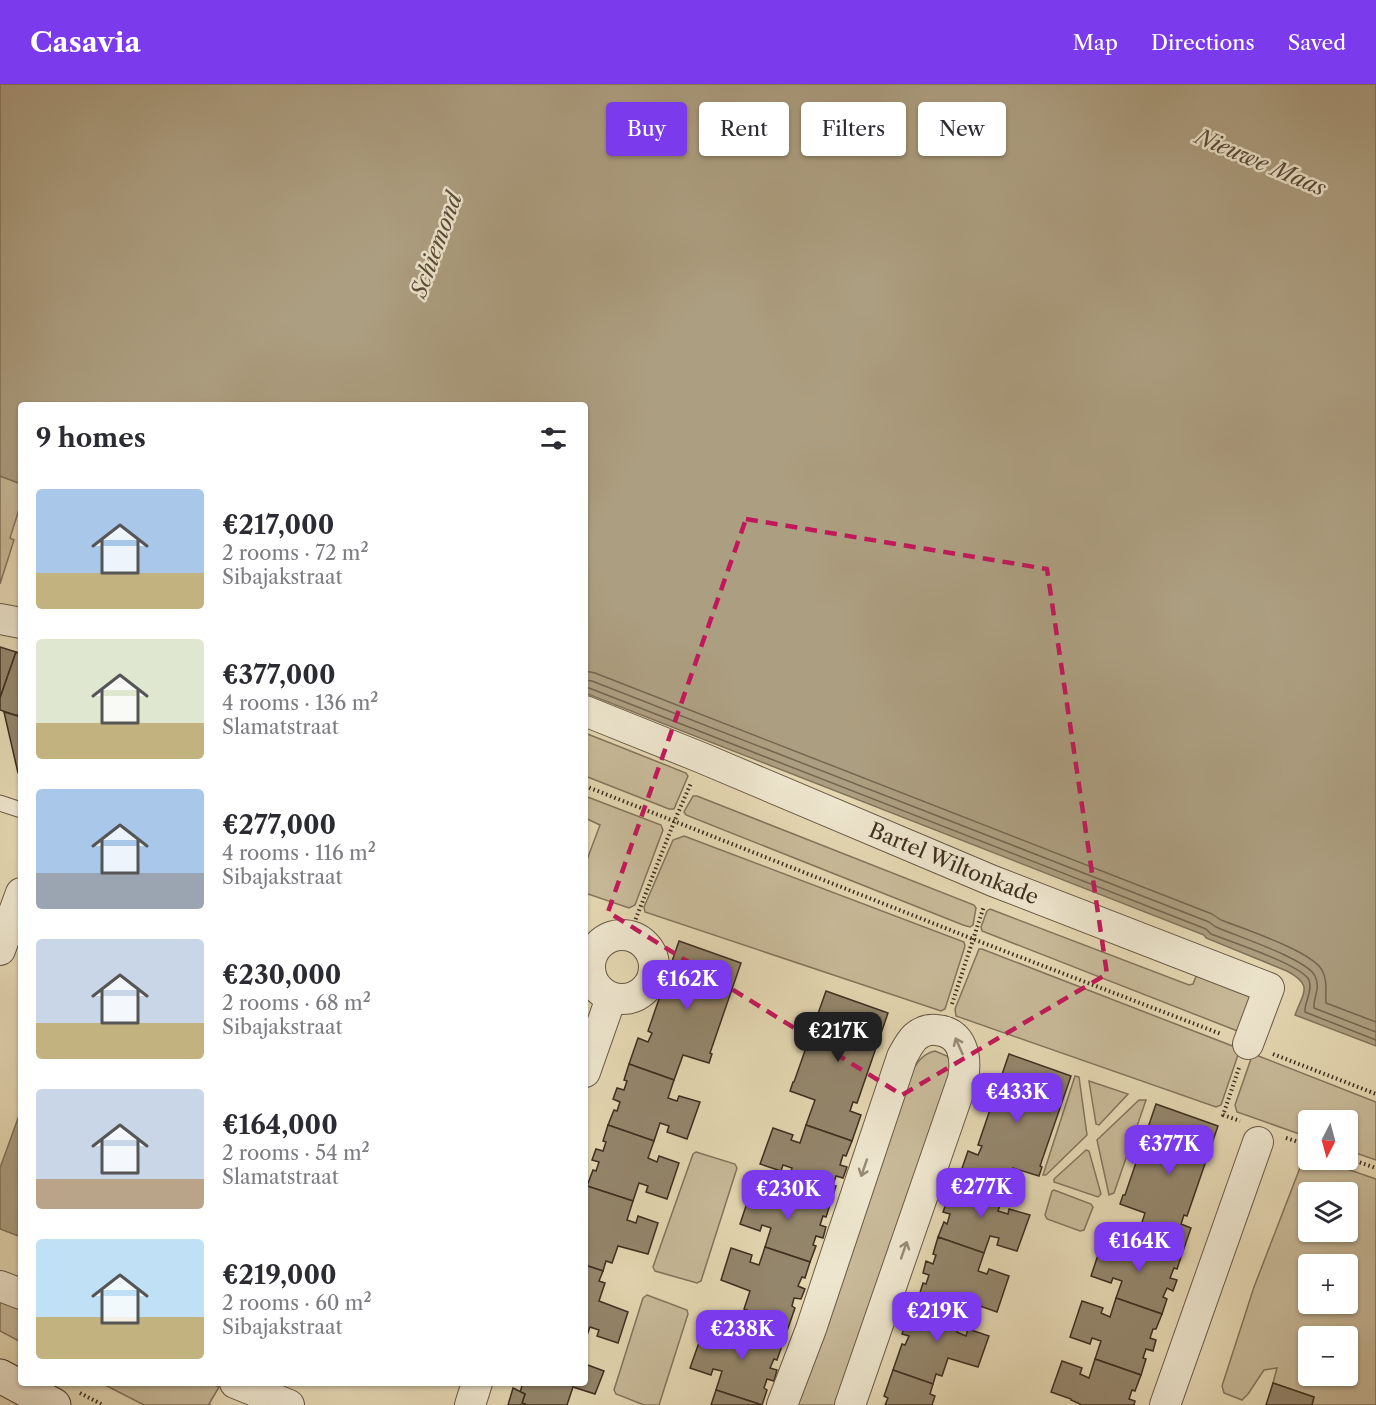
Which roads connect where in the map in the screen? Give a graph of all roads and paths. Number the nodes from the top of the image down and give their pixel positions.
1 (0, 619) edge
2 (18, 622) edge
3 (588, 712) edge
4 (702, 758) junction
5 (588, 787) edge
6 (0, 803) edge
7 (18, 809) edge
8 (674, 822) junction
9 (993, 881) junction
10 (18, 901) edge
11 (629, 936) junction
12 (973, 939) junction
13 (0, 950) edge
14 (610, 998) junction
15 (943, 1031) junction
16 (1248, 1044) junction
17 (588, 1063) edge
18 (1376, 1094) edge
19 (1258, 1142) joint
20 (1358, 1162) edge
21 (1376, 1168) edge
22 (0, 1286) edge
23 (18, 1293) edge
24 (0, 1376) edge
25 (18, 1386) edge
26 (19, 1386) edge
27 (242, 1386) edge
28 (476, 1386) edge
29 (54, 1405) edge
30 (289, 1405) edge
31 (470, 1405) edge
32 (782, 1405) edge
33 (850, 1405) edge
34 (1165, 1405) edge

1 - 2 street
3 - 4 street, Bartel Wiltonkade
4 - 8 path
4 - 9 street, Bartel Wiltonkade
5 - 8 path
6 - 7 lane
8 - 11 path
8 - 12 path
9 - 12 path
9 - 16 street, Bartel Wiltonkade
10 - 13 street
11 - 14 street
11 - 14 street
12 - 15 path
12 - 16 path
14 - 17 street
15 -> 32 street
33 -> 15 street
16 - 18 path
16 - 19 path
19 - 34 street
20 - 21 path
22 - 23 street
24 - 25 main road
26 - 29 main road
27 - 30 street
28 - 31 street

